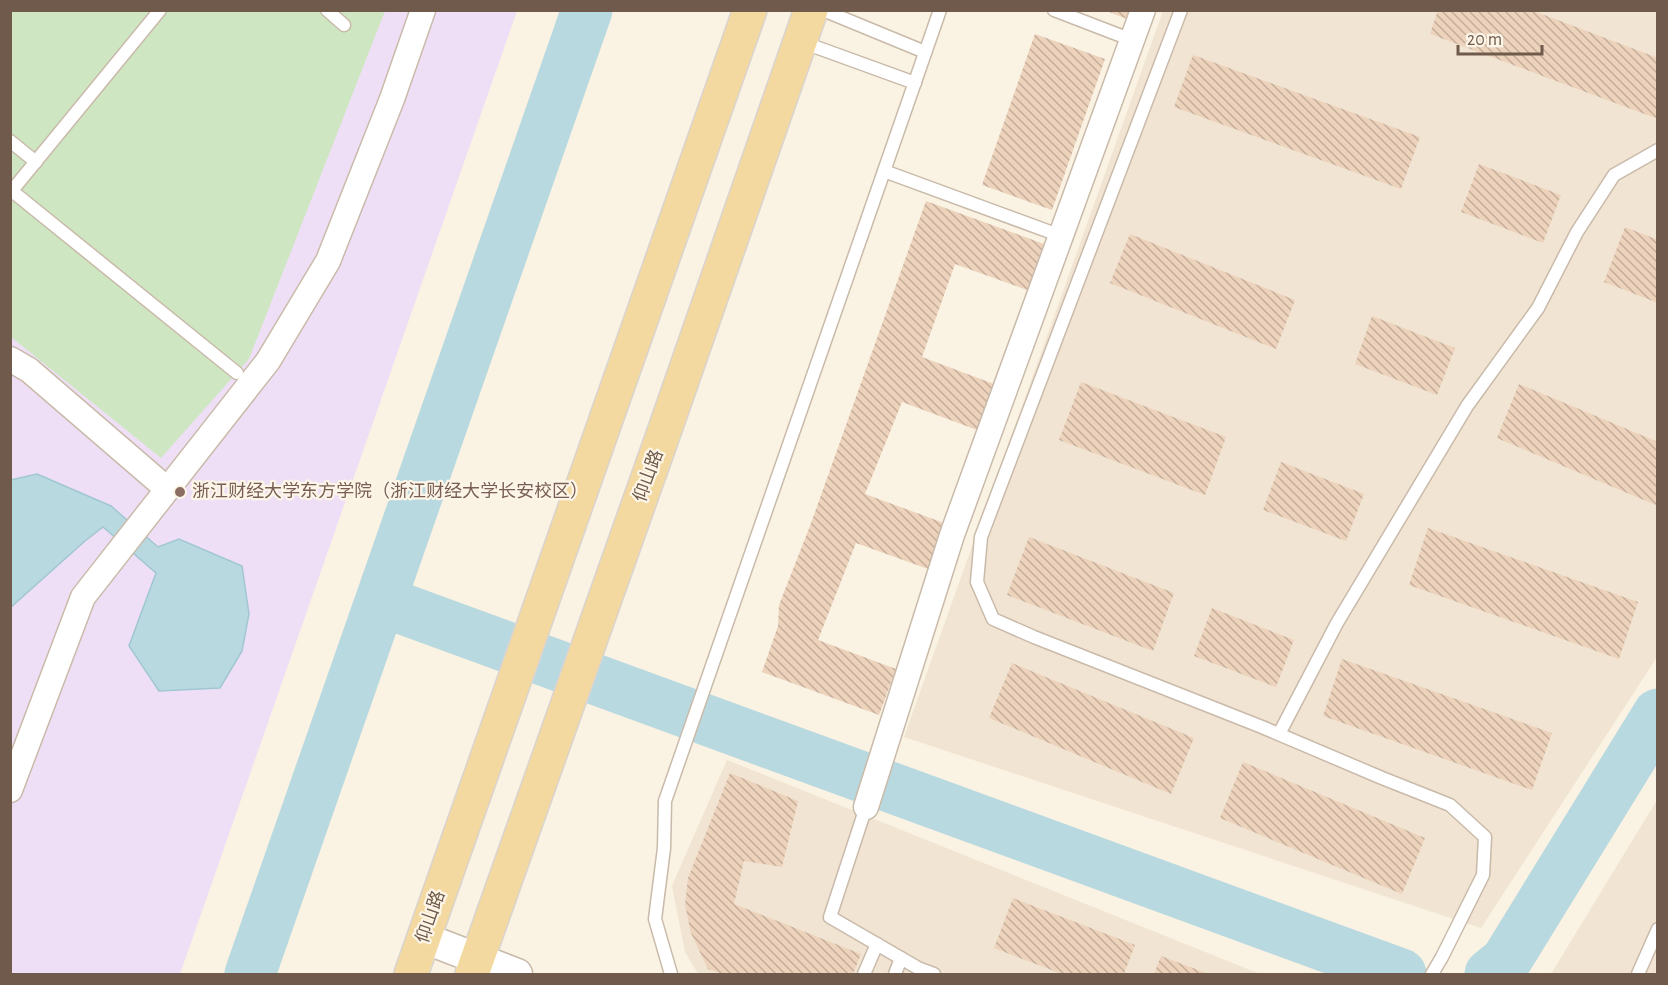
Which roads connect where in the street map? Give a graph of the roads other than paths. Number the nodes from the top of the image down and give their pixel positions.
1 (160, 10) edge
2 (327, 10) edge
3 (423, 10) edge
4 (750, 10) edge
5 (811, 10) edge
6 (823, 10) edge
7 (940, 10) edge
8 (1054, 10) edge
9 (1143, 10) edge
10 (1181, 10) edge
11 (344, 25) dead end
12 (1132, 40) junction
13 (801, 41) junction
14 (925, 52) junction
15 (915, 83) junction
16 (10, 141) edge
17 (1658, 150) edge
18 (36, 162) junction
19 (884, 171) junction
20 (11, 192) edge
21 (1061, 236) junction
22 (10, 359) edge
23 (237, 373) dead end
24 (167, 489) junction
25 (1279, 734) junction
26 (10, 790) edge
27 (866, 807) joint
28 (1658, 929) edge
29 (424, 938) junction
30 (877, 944) junction
31 (901, 958) junction
32 (475, 967) edge
33 (411, 975) edge
34 (517, 975) edge
35 (671, 975) edge
36 (864, 975) edge
37 (895, 975) edge
38 (934, 975) edge
39 (1432, 975) edge
40 (1638, 975) edge

1 - 18 lane
2 - 11 lane
3 - 24 street
4 - 29 main road, 仰山路
5 - 13 main road, 仰山路
6 - 14 lane
7 - 14 lane
8 - 12 lane
9 - 12 street
10 - 25 lane
12 - 21 street
13 - 15 lane
13 - 32 main road, 仰山路
14 - 15 lane
15 - 19 lane
16 - 18 lane
17 - 25 lane
18 - 20 lane
19 - 21 lane
19 - 35 lane
20 - 23 lane
21 - 27 street
22 - 24 street
24 - 26 street
25 - 39 lane
27 - 30 lane
28 - 40 lane
29 - 32 street
29 - 33 main road, 仰山路
30 - 31 lane
30 - 36 lane
31 - 37 lane
31 - 38 lane
32 - 34 street

